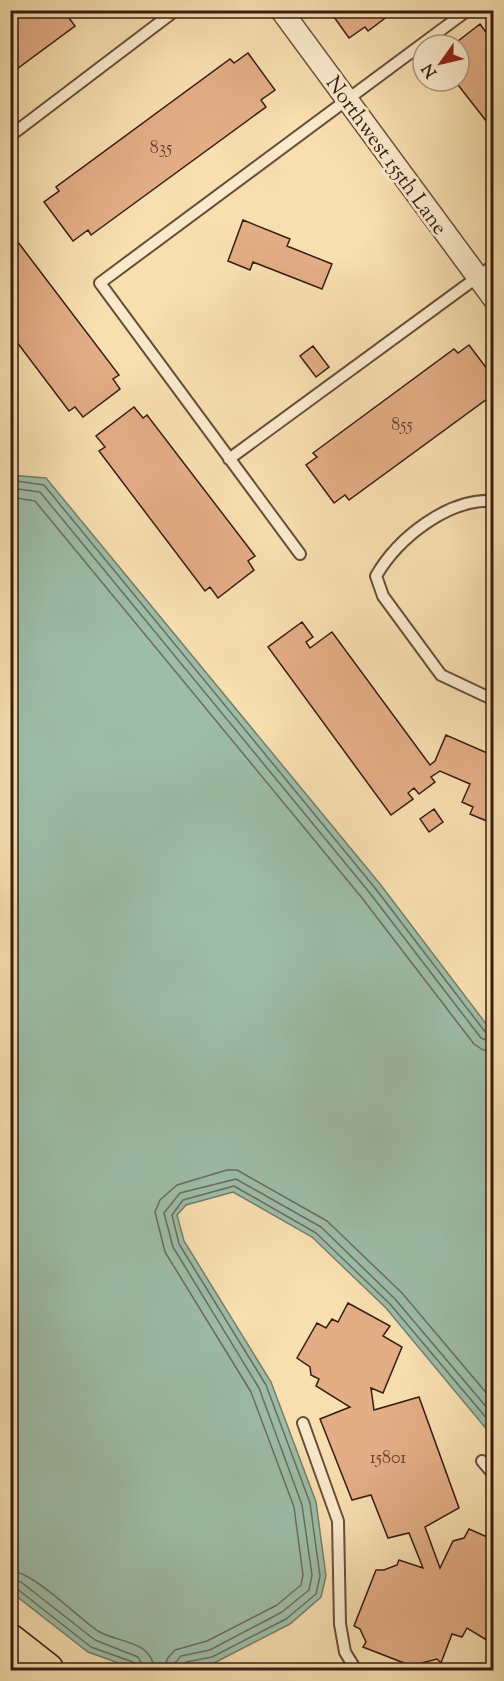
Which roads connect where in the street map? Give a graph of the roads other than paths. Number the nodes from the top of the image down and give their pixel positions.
1 (176, 10) edge
2 (281, 10) edge
3 (468, 10) edge
4 (347, 100) junction
5 (10, 135) edge
6 (485, 271) edge
7 (494, 299) edge
8 (229, 459) junction
9 (494, 501) edge
10 (300, 554) dead end
11 (494, 700) edge
12 (303, 1423) dead end
13 (482, 1461) dead end
14 (494, 1475) edge
15 (10, 1641) edge
16 (47, 1671) edge
17 (356, 1671) edge

1 - 5 lane
2 - 4 street, Northwest 155th Lane
3 - 4 lane
4 - 6 street, Northwest 155th Lane
4 - 8 lane
6 - 7 street, Northwest 155th Lane
6 - 8 lane
8 - 10 lane
9 - 11 lane
12 - 17 lane
13 - 14 lane
15 - 16 main road

